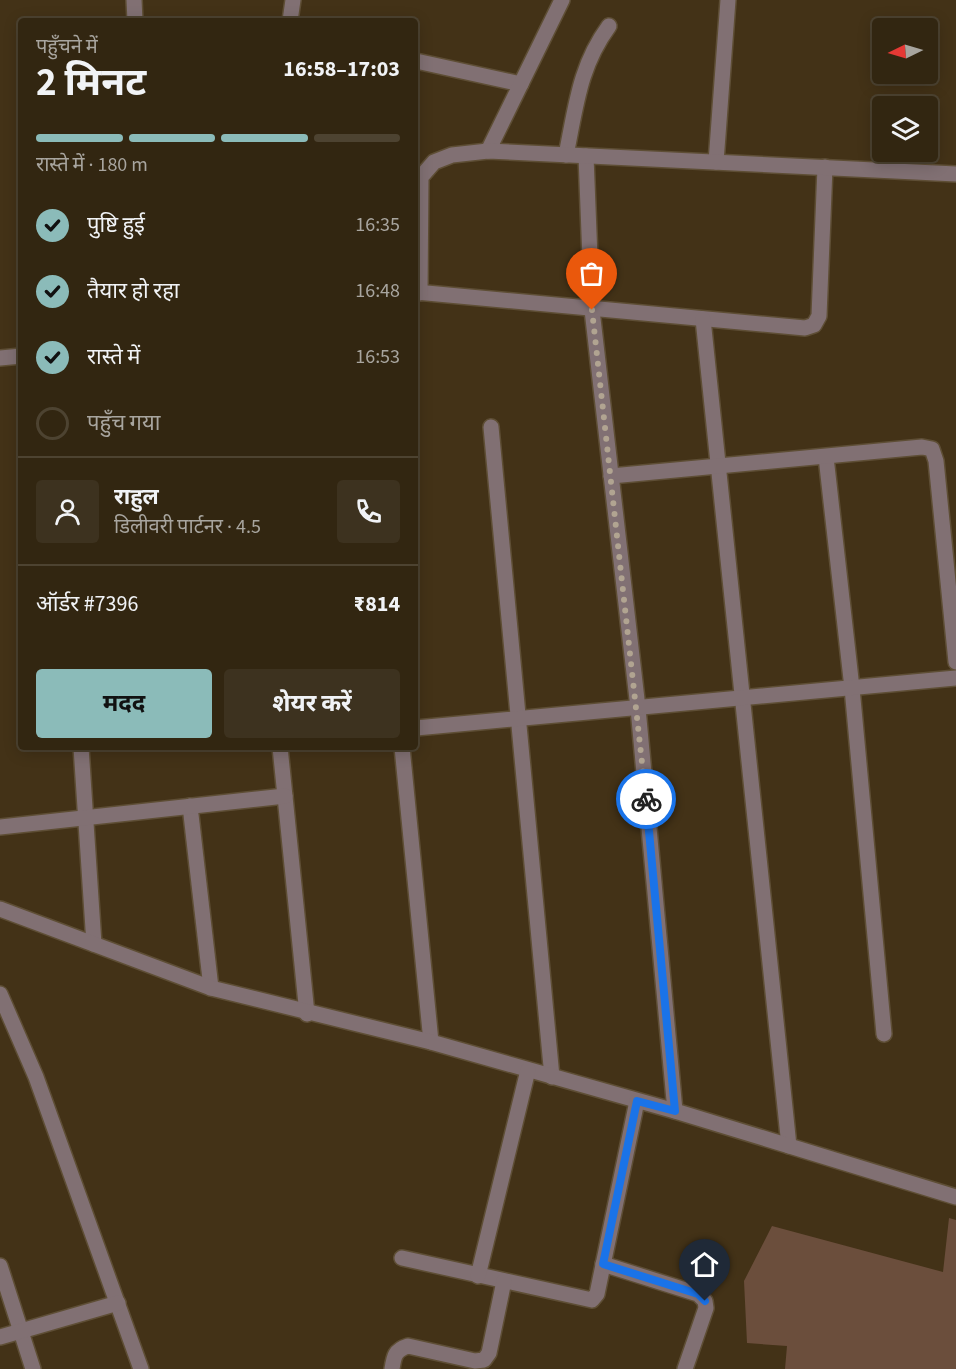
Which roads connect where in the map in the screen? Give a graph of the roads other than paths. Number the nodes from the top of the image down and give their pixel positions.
1 (134, 0) edge
2 (293, 0) edge
3 (562, 0) edge
4 (728, 0) edge
5 (135, 18) edge
6 (290, 18) edge
7 (609, 26) dead end
8 (418, 61) edge
9 (521, 84) junction
10 (488, 152) junction
11 (567, 155) junction
12 (586, 156) junction
13 (716, 162) junction
14 (825, 167) junction
15 (956, 174) edge
16 (418, 292) edge
17 (592, 310) junction
18 (703, 319) junction
19 (18, 356) edge
20 (0, 358) edge
21 (491, 427) dead end
22 (826, 457) junction
23 (717, 467) junction
24 (611, 476) junction
25 (956, 662) edge
26 (956, 678) edge
27 (852, 688) junction
28 (741, 698) junction
29 (638, 708) junction
30 (518, 719) junction
31 (418, 728) edge
32 (81, 750) edge
33 (280, 750) edge
34 (402, 750) edge
35 (285, 796) junction
36 (190, 806) junction
37 (85, 818) junction
38 (0, 827) edge
39 (0, 909) edge
40 (94, 944) junction
41 (211, 988) junction
42 (0, 994) edge
43 (307, 1014) junction
44 (884, 1034) dead end
45 (431, 1042) junction
46 (528, 1070) junction
47 (552, 1077) junction
48 (637, 1101) junction
49 (675, 1111) junction
50 (789, 1146) junction
51 (956, 1197) edge
52 (402, 1258) dead end
53 (603, 1264) junction
54 (0, 1266) edge
55 (478, 1276) junction
56 (504, 1281) junction
57 (118, 1303) junction
58 (21, 1331) junction
59 (0, 1337) edge
60 (33, 1369) edge
61 (141, 1369) edge
62 (392, 1369) edge
63 (686, 1369) edge

1 - 5 street
2 - 6 street
3 - 9 street
4 - 13 street
7 - 11 street
8 - 9 street
9 - 10 street
10 - 11 street
10 - 16 street
11 - 12 street
12 - 13 street
12 - 17 street
13 - 14 street
14 - 15 street
14 - 18 street
16 - 17 street
17 - 18 street
17 - 24 street
18 - 23 street
19 - 20 street
21 - 30 street
22 - 23 street
22 - 25 street
22 - 27 street
23 - 24 street
23 - 28 street
24 - 29 street
26 - 27 street
27 - 28 street
27 - 44 street
28 - 29 street
28 - 50 street
29 - 30 street
29 - 49 street
30 - 31 street
30 - 47 street
32 - 37 street
33 - 35 street
34 - 45 street
35 - 36 street
35 - 43 street
36 - 37 street
36 - 41 street
37 - 38 street
37 - 40 street
39 - 40 street
40 - 41 street
41 - 43 street
42 - 57 street
43 - 45 street
45 - 46 street
46 - 47 street
46 - 55 street
47 - 48 street
48 - 49 street
48 - 53 street
49 - 50 street
50 - 51 street
52 - 55 street
53 - 56 street
53 - 63 street
54 - 58 street
55 - 56 street
56 - 62 street
57 - 58 street
57 - 61 street
58 - 59 street
58 - 60 street

